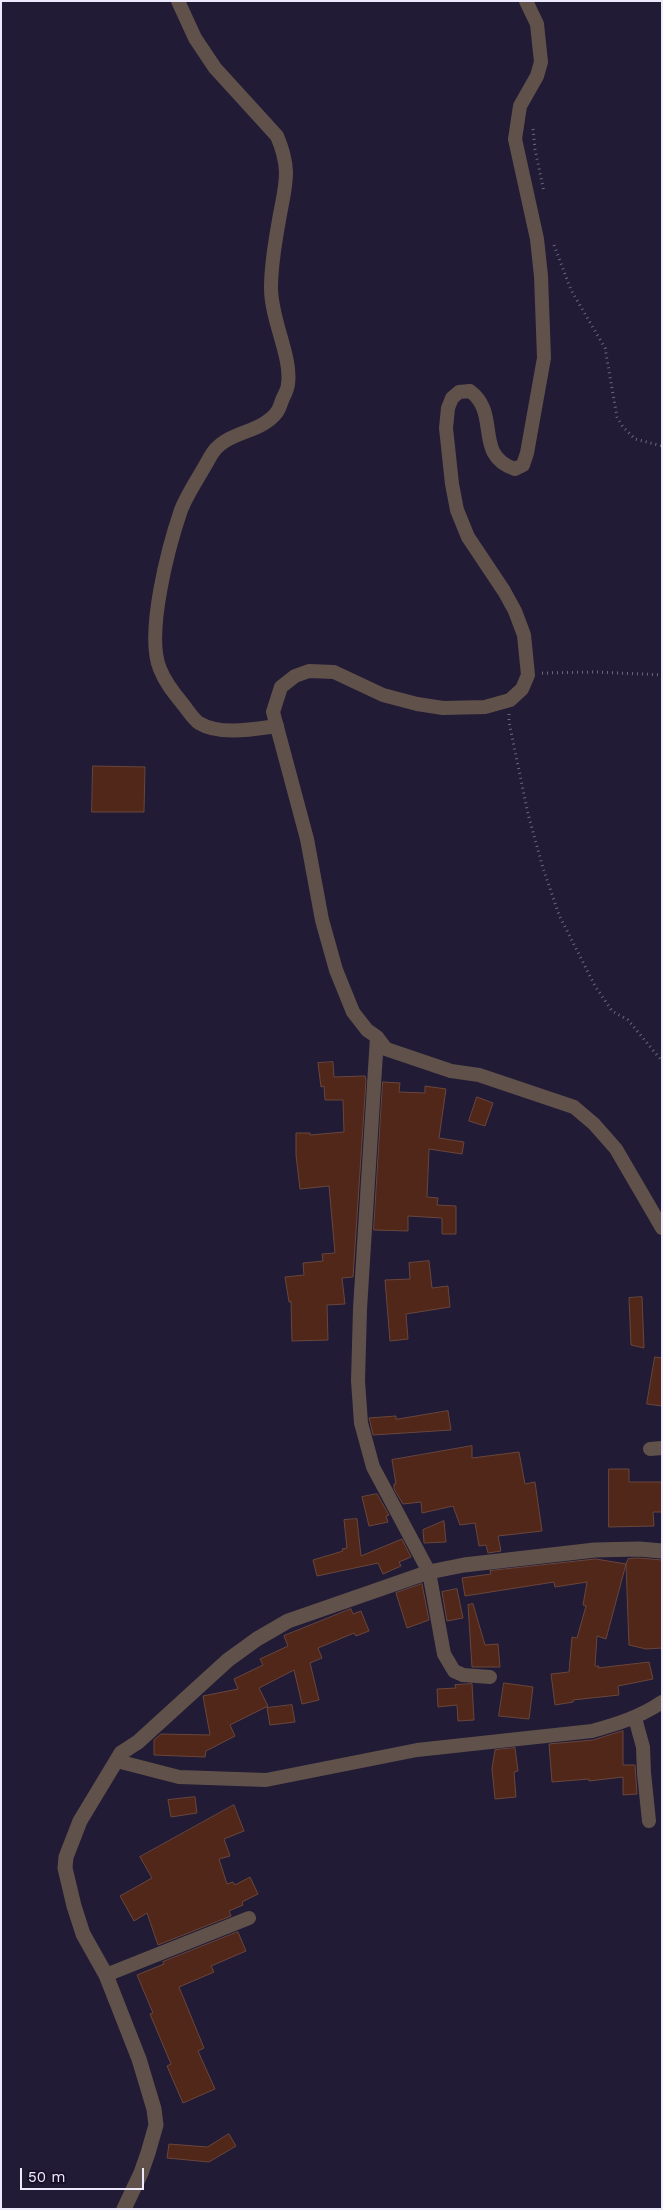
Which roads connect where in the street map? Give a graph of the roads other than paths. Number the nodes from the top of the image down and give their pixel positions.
1 (178, 1) edge
2 (526, 1) edge
3 (277, 726) junction
4 (377, 1037) junction
5 (662, 1228) edge
6 (662, 1551) edge
7 (429, 1572) junction
8 (490, 1677) dead end
9 (662, 1702) edge
10 (635, 1718) junction
11 (117, 1761) junction
12 (649, 1821) dead end
13 (249, 1918) dead end
14 (106, 1975) junction
15 (124, 2209) edge

1 - 3 street
2 - 3 street
3 - 4 street
4 - 5 street
4 - 7 street
6 - 7 street
7 - 8 street
7 - 11 street
9 - 10 street
10 - 11 street
10 - 12 street
11 - 14 street
13 - 14 street
14 - 15 street

